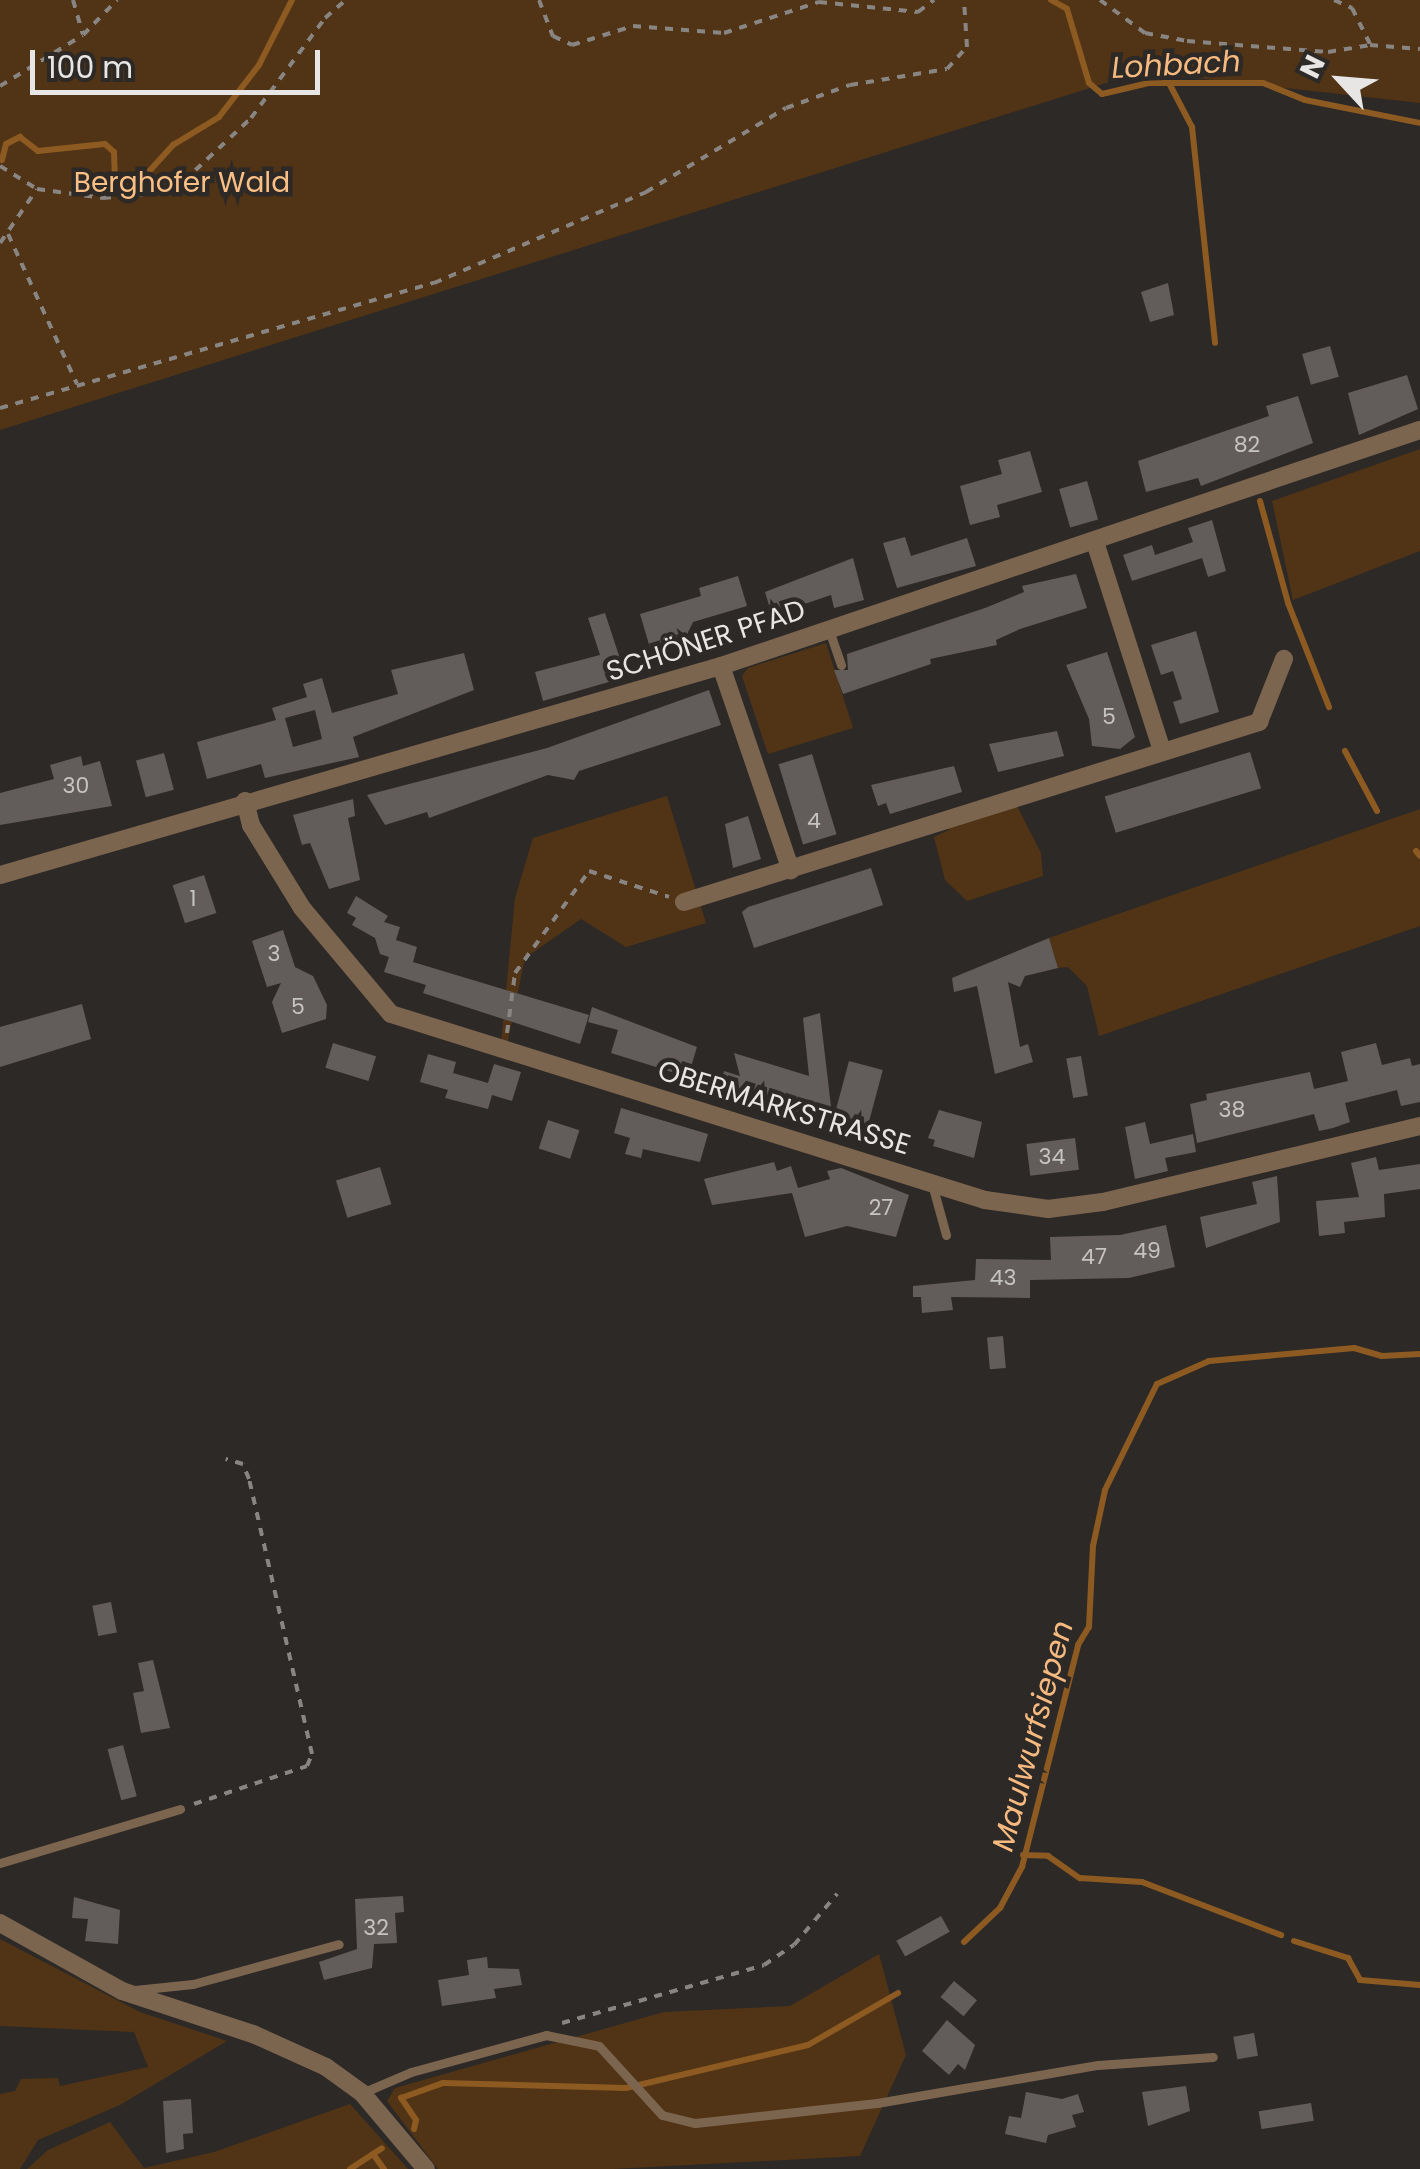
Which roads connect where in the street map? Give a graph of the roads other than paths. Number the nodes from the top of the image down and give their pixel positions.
1 (1420, 430) edge
2 (1095, 542) junction
3 (830, 630) junction
4 (1284, 659) dead end
5 (841, 665) dead end
6 (721, 666) junction
7 (1162, 750) junction
8 (246, 801) junction
9 (791, 870) junction
10 (0, 876) edge
11 (684, 902) road end
12 (1420, 1126) edge
13 (931, 1181) junction
14 (946, 1235) dead end
15 (180, 1808) road end
16 (0, 1863) edge
17 (0, 1924) edge
18 (339, 1944) dead end
19 (122, 1991) junction
20 (1213, 2056) dead end
21 (362, 2093) junction
22 (426, 2169) edge

1 - 2 street, SCHÖNER PFAD
2 - 3 street, SCHÖNER PFAD
2 - 7 street
3 - 5 lane
3 - 6 street, SCHÖNER PFAD
4 - 7 street
6 - 8 street, SCHÖNER PFAD
6 - 9 street
7 - 9 street
8 - 10 street, SCHÖNER PFAD
8 - 13 street, OBERMARKSTRASSE
9 - 11 street
12 - 13 street, OBERMARKSTRASSE
13 - 14 lane
15 - 16 lane
17 - 19 street
18 - 19 lane
19 - 21 street
20 - 21 lane
21 - 22 street

